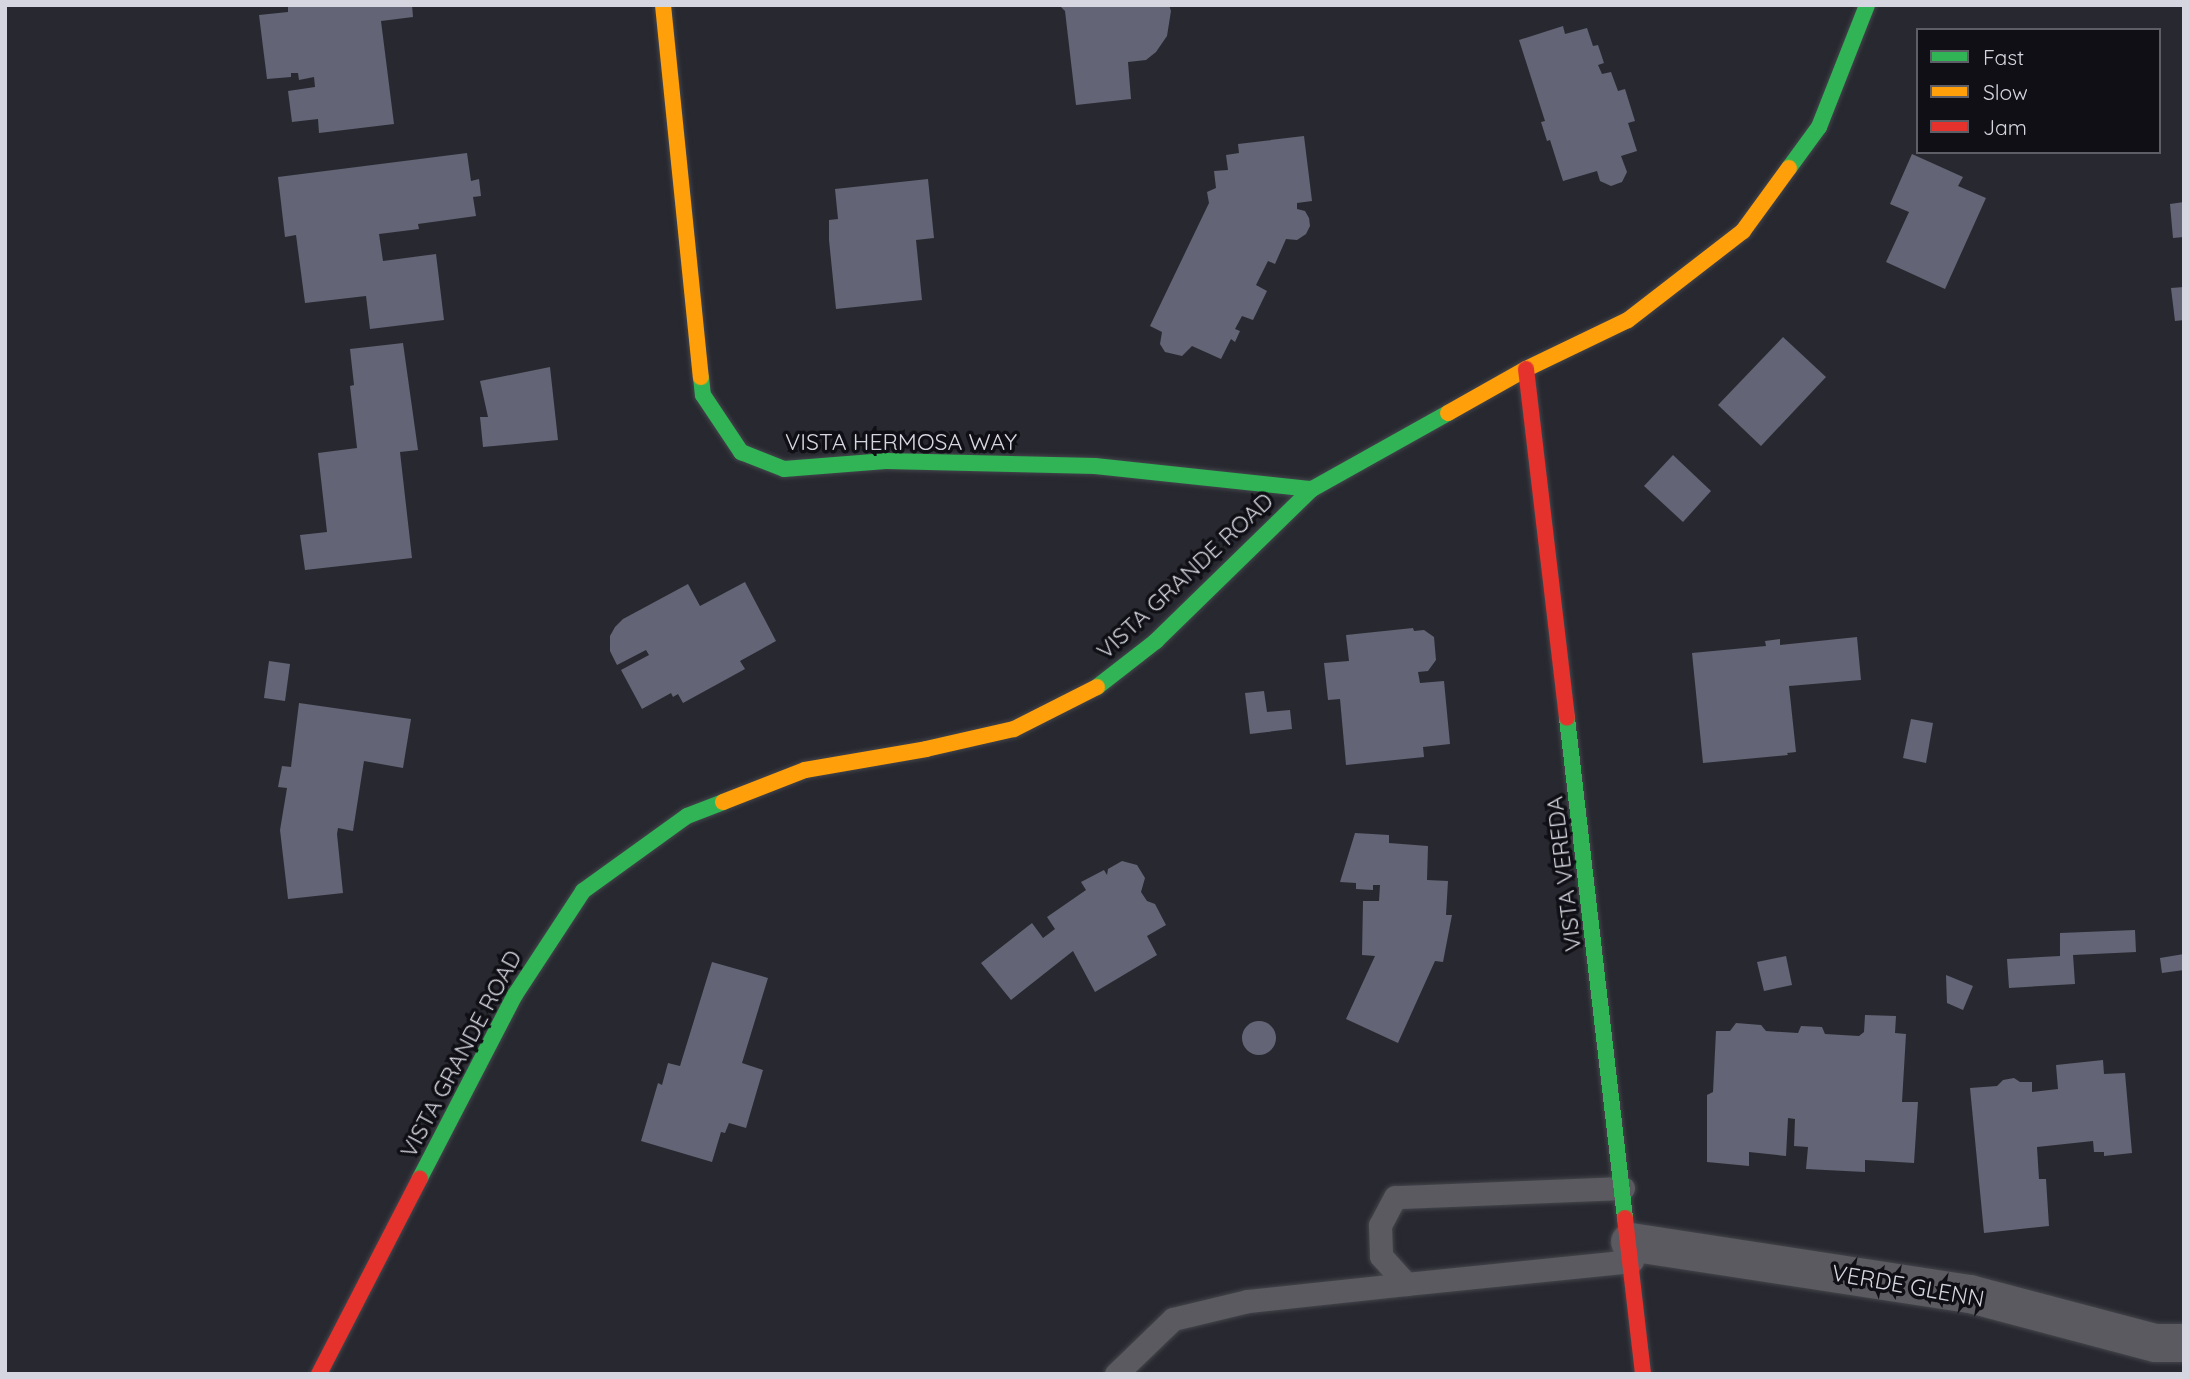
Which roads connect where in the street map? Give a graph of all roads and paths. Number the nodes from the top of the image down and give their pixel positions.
1 (663, 5) edge
2 (1867, 5) edge
3 (1526, 369) junction
4 (1312, 489) junction
5 (1623, 1188) junction
6 (1631, 1251) junction
7 (1406, 1284) junction
8 (2184, 1343) edge
9 (319, 1374) edge
10 (1116, 1374) edge
11 (1643, 1374) edge

1 - 4 street, VISTA HERMOSA WAY
2 - 3 street, VISTA GRANDE ROAD
3 - 4 street, VISTA GRANDE ROAD
3 - 5 street, VISTA VEREDA
4 - 9 street, VISTA GRANDE ROAD
5 - 6 street, VISTA VEREDA
5 - 7 lane
6 - 7 lane
6 - 8 street, VERDE GLENN
6 - 11 street, VISTA VEREDA
7 - 10 lane

